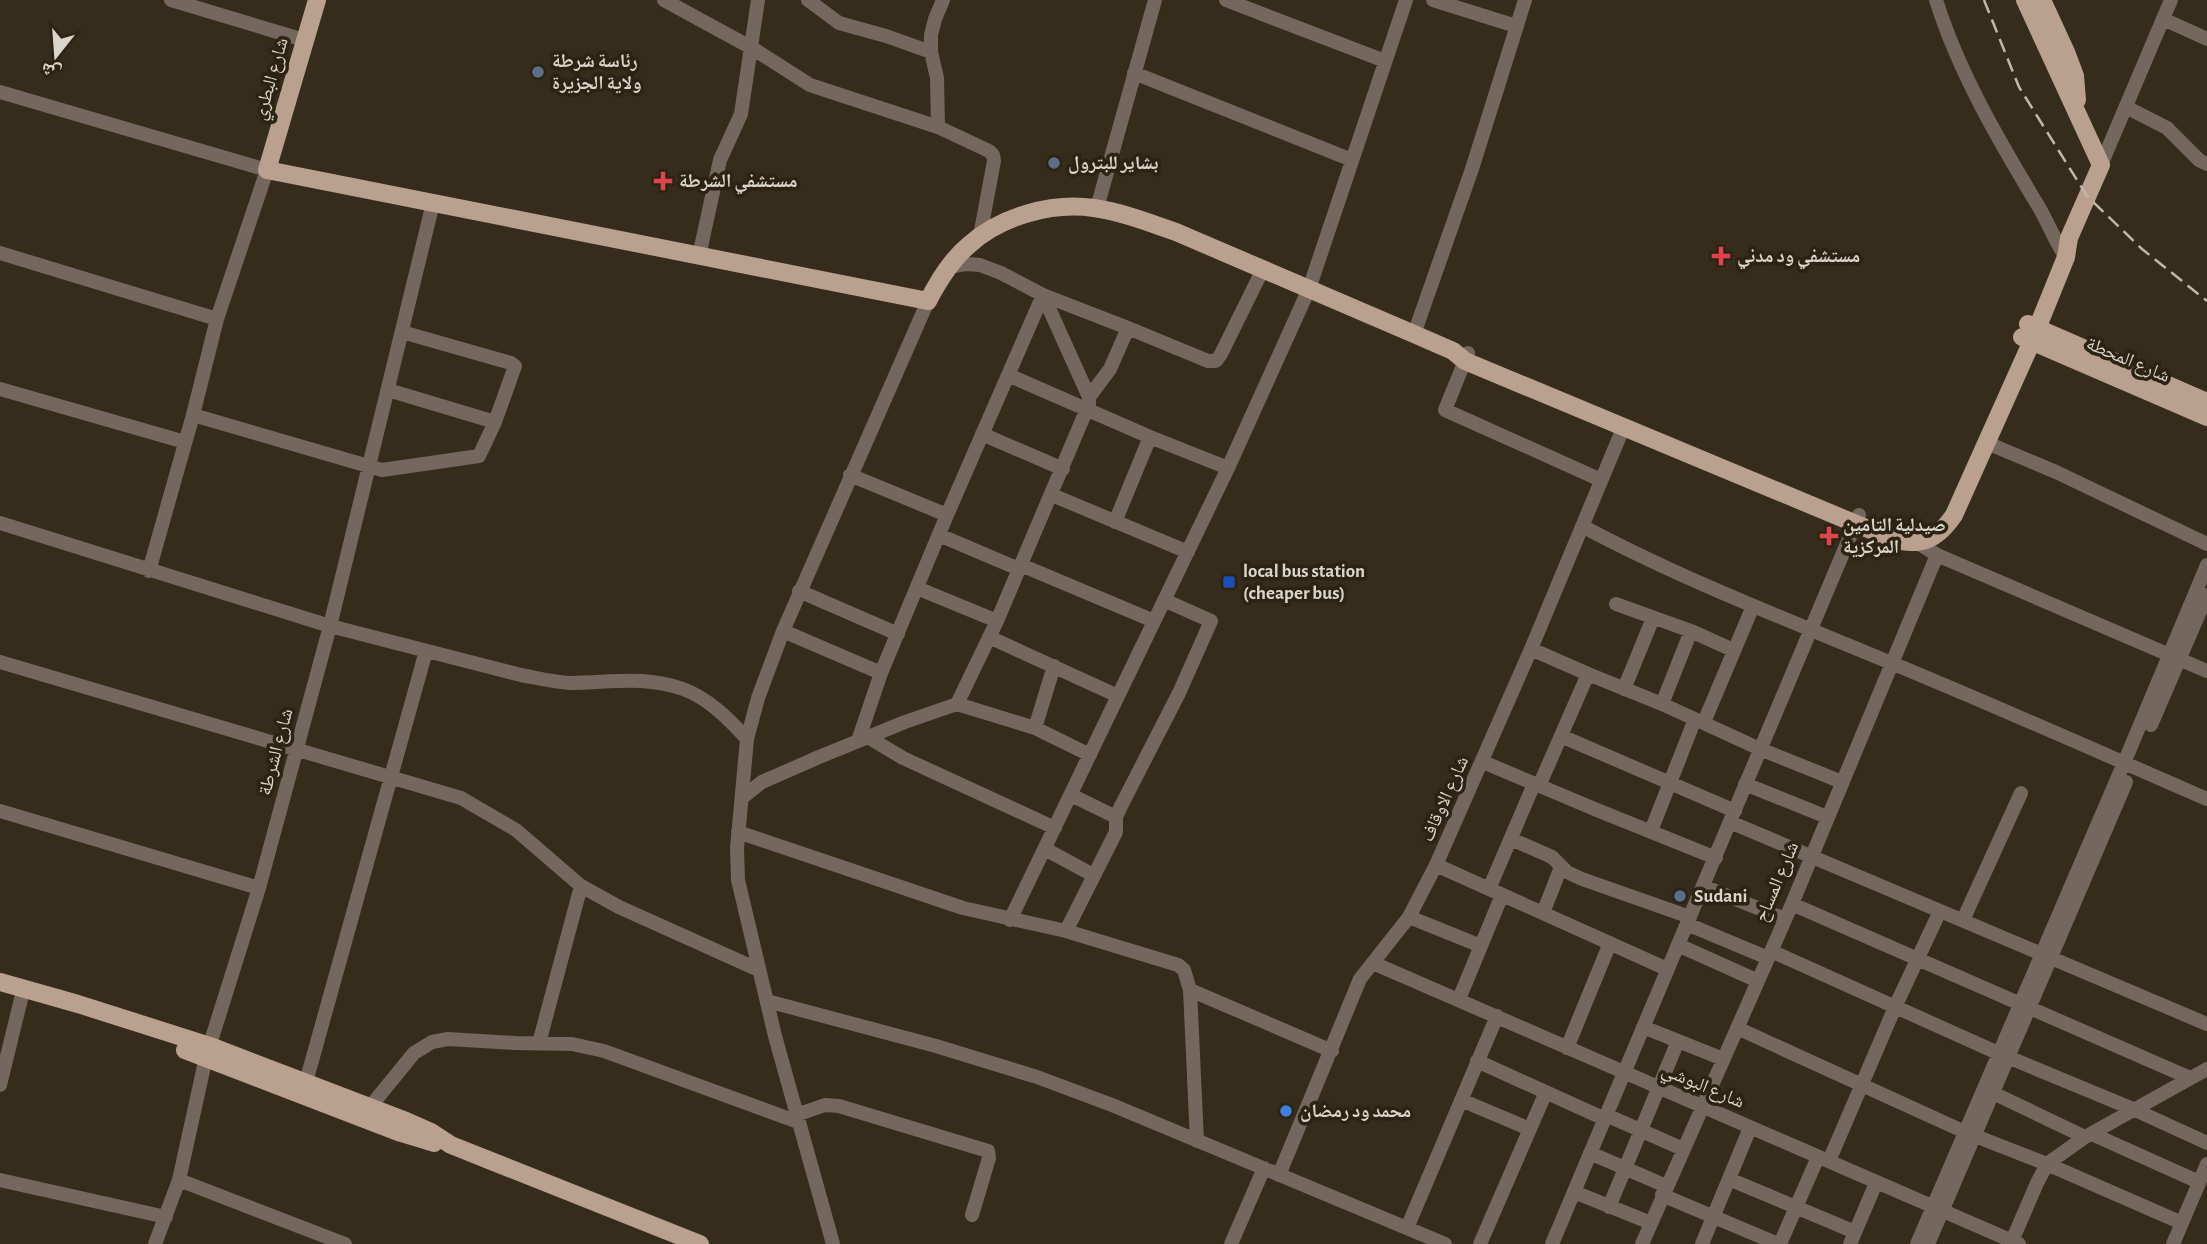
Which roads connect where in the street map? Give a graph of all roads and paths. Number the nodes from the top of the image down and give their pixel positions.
1 (171, 0) edge
2 (317, 0) edge
3 (664, 0) edge
4 (758, 0) edge
5 (808, 0) edge
6 (943, 0) edge
7 (1155, 0) edge
8 (1226, 0) edge
9 (1406, 0) edge
10 (1433, 0) edge
11 (1525, 0) edge
12 (1936, 0) edge
13 (2025, 0) edge
14 (2042, 0) edge
15 (2171, 0) edge
16 (2163, 19) junction
17 (1516, 26) junction
18 (2207, 39) edge
19 (304, 40) junction
20 (752, 48) junction
21 (931, 52) junction
22 (1385, 61) junction
23 (1134, 73) junction
24 (0, 92) edge
25 (2126, 107) junction
26 (2077, 110) junction
27 (938, 127) junction
28 (1352, 160) junction
29 (2207, 164) edge
30 (2101, 165) junction
31 (267, 170) junction
32 (433, 203) junction
33 (1097, 208) junction
34 (980, 236) junction
35 (2065, 248) junction
36 (0, 253) edge
37 (699, 256) junction
38 (948, 267) junction
39 (1263, 269) junction
40 (1308, 289) junction
41 (1043, 295) junction
42 (928, 301) junction
43 (217, 319) junction
44 (1128, 328) junction
45 (402, 332) junction
46 (2030, 333) junction
47 (1414, 334) junction
48 (1462, 355) junction
49 (1008, 375) junction
50 (0, 388) edge
51 (388, 390) junction
52 (2207, 402) edge
53 (1088, 403) junction
54 (193, 415) junction
55 (2207, 417) edge
56 (495, 422) junction
57 (1624, 426) junction
58 (982, 434) junction
59 (1150, 437) junction
60 (185, 442) junction
61 (1987, 443) junction
62 (1689, 448) junction
63 (369, 467) junction
64 (1228, 468) junction
65 (1063, 469) junction
66 (850, 475) junction
67 (1601, 480) junction
68 (1052, 495) junction
69 (947, 514) junction
70 (1858, 519) junction
71 (1115, 522) junction
72 (0, 523) edge
73 (1582, 526) junction
74 (939, 535) junction
75 (1916, 537) junction
76 (2207, 544) edge
77 (1188, 552) junction
78 (1937, 555) junction
79 (2207, 565) edge
80 (1020, 567) junction
81 (149, 570) junction
82 (917, 588) junction
83 (799, 591) junction
84 (2207, 595) edge
85 (1164, 600) junction
86 (1616, 604) dead end
87 (1753, 606) junction
88 (1653, 618) junction
89 (997, 621) junction
90 (1154, 621) junction
91 (330, 626) junction
92 (1810, 629) junction
93 (783, 631) junction
94 (1691, 631) junction
95 (898, 634) junction
96 (989, 637) junction
97 (1531, 649) junction
98 (1733, 650) junction
99 (426, 651) junction
100 (2174, 657) junction
101 (0, 662) edge
102 (1892, 663) junction
103 (1054, 666) junction
104 (2207, 671) edge
105 (881, 673) junction
106 (1588, 674) junction
107 (1624, 689) junction
108 (1118, 696) junction
109 (957, 704) junction
110 (1661, 704) junction
111 (1699, 720) junction
112 (1035, 729) junction
113 (1561, 736) junction
114 (747, 739) junction
115 (863, 739) junction
116 (297, 748) junction
117 (1760, 749) junction
118 (1090, 755) junction
119 (1483, 762) junction
120 (2128, 765) junction
121 (390, 776) junction
122 (1670, 782) junction
123 (1842, 782) junction
124 (1745, 784) junction
125 (1536, 785) junction
126 (2021, 793) dead end
127 (1071, 795) junction
128 (743, 797) junction
129 (2207, 799) edge
130 (0, 811) edge
131 (1116, 817) junction
132 (1732, 817) junction
133 (1828, 817) junction
134 (1055, 828) junction
135 (1651, 831) junction
136 (738, 832) junction
137 (1511, 839) junction
138 (1045, 849) junction
139 (1811, 856) junction
140 (1716, 858) junction
141 (1436, 865) junction
142 (1561, 867) junction
143 (1093, 875) junction
144 (581, 886) junction
145 (1703, 886) junction
146 (259, 888) junction
147 (1496, 892) junction
148 (1792, 904) junction
149 (1940, 911) junction
150 (1543, 913) junction
151 (1409, 917) junction
152 (1785, 919) junction
153 (1010, 920) junction
154 (1688, 920) junction
155 (1963, 920) junction
156 (1066, 931) junction
157 (1610, 943) junction
158 (1481, 946) junction
159 (1678, 946) junction
160 (1769, 954) junction
161 (2046, 956) junction
162 (1918, 959) junction
163 (1373, 962) junction
164 (1667, 969) junction
165 (759, 970) junction
166 (1758, 981) junction
167 (0, 982) edge
168 (1190, 990) junction
169 (0, 993) edge
170 (21, 999) junction
171 (1459, 999) junction
172 (767, 1001) junction
173 (2025, 1006) junction
174 (1895, 1007) junction
175 (1497, 1016) junction
176 (2207, 1024) edge
177 (1643, 1027) junction
178 (1737, 1028) junction
179 (1678, 1041) junction
180 (539, 1044) junction
181 (1567, 1048) junction
182 (1332, 1051) junction
183 (208, 1052) junction
184 (2003, 1055) junction
185 (1723, 1059) junction
186 (1477, 1062) junction
187 (2207, 1069) edge
188 (1624, 1073) junction
189 (2190, 1078) junction
190 (306, 1082) junction
191 (0, 1085) edge
192 (1862, 1085) junction
193 (1658, 1088) junction
194 (1546, 1092) junction
195 (1993, 1093) junction
196 (1461, 1100) junction
197 (1702, 1106) junction
198 (370, 1107) junction
199 (2133, 1109) junction
200 (1605, 1117) junction
201 (797, 1119) junction
202 (1751, 1128) junction
203 (1530, 1129) junction
204 (1640, 1130) junction
205 (1970, 1134) junction
206 (2089, 1135) junction
207 (1196, 1141) junction
208 (2207, 1143) edge
209 (451, 1145) junction
210 (1683, 1149) junction
211 (1590, 1153) junction
212 (1823, 1159) junction
213 (2047, 1164) junction
214 (2207, 1164) edge
215 (1264, 1168) junction
216 (1625, 1168) junction
217 (1279, 1175) junction
218 (1729, 1179) junction
219 (0, 1180) edge
220 (179, 1180) junction
221 (2199, 1182) junction
222 (1876, 1183) junction
223 (1664, 1190) junction
224 (1574, 1192) junction
225 (1609, 1207) junction
226 (1796, 1208) junction
227 (1937, 1209) junction
228 (972, 1215) dead end
229 (166, 1217) junction
230 (1713, 1217) junction
231 (1651, 1223) junction
232 (2182, 1223) junction
233 (1407, 1228) junction
234 (1852, 1238) edge
235 (2016, 1243) edge
236 (155, 1244) edge
237 (345, 1244) edge
238 (700, 1244) edge
239 (833, 1244) edge
240 (1231, 1244) edge
241 (1445, 1244) edge
242 (1480, 1244) edge
243 (1552, 1244) edge
244 (1642, 1244) edge
245 (1702, 1244) edge
246 (1779, 1244) edge
247 (1917, 1244) edge
248 (1928, 1244) edge
249 (2173, 1244) edge

1 - 19 street
2 - 19 main road, شارع البطري
3 - 20 street
4 - 20 street
5 - 21 street
6 - 21 street
7 - 23 street
8 - 22 street
9 - 22 street
10 - 17 street
11 - 17 street
12 - 35 street
13 - 26 main road
14 - 26 main road
15 - 16 street
16 - 18 street
16 - 25 street
17 - 47 street
19 - 31 main road, شارع البطري
20 - 27 street
20 - 37 street
21 - 27 street
22 - 28 street
23 - 28 street
23 - 33 street
24 - 31 street
25 - 29 street
25 - 30 street
26 - 30 main road
27 - 34 street
28 - 40 street
30 - 35 main road
31 - 32 main road
31 - 43 street
32 - 37 main road
32 - 45 street, شارع الشرطة
33 - 34 main road
33 - 39 main road
34 - 38 main road
35 - 46 main road
36 - 43 street
37 - 42 main road
38 - 41 street
38 - 42 main road
39 - 40 main road
39 - 44 street
40 - 47 main road
40 - 64 street
41 - 44 street
41 - 49 street
41 - 53 street
42 - 66 street
43 - 54 street
44 - 53 street
45 - 51 street, شارع الشرطة
45 - 56 street
46 - 52 main road, شارع المحطة
46 - 55 main road, شارع المحطة
46 - 61 main road
46 - 75 main road
47 - 48 main road
48 - 57 main road
48 - 62 main road
48 - 67 street
49 - 53 street
49 - 58 street
50 - 60 street
51 - 56 street
51 - 63 street, شارع الشرطة
53 - 59 street
53 - 65 street
54 - 60 street
54 - 63 street
56 - 63 street
57 - 62 main road
57 - 67 street, شارع الاوقاف
58 - 65 street
58 - 69 street
59 - 64 street
59 - 71 street
60 - 81 street
61 - 75 main road
61 - 76 street
62 - 70 main road
63 - 91 street, شارع الشرطة
64 - 77 street
65 - 68 street
66 - 69 street
66 - 83 street
67 - 73 street, شارع الاوقاف
68 - 71 street
68 - 80 street
69 - 74 street
70 - 75 main road
70 - 92 street
71 - 77 street
72 - 81 street
73 - 87 street
73 - 97 street, شارع الاوقاف
74 - 80 street
74 - 82 street
75 - 78 street
77 - 85 street
78 - 100 street
78 - 102 street, شارع المساح
79 - 100 street
80 - 89 street
80 - 90 street
81 - 91 street
82 - 89 street
82 - 95 street
83 - 93 street
83 - 95 street
84 - 100 street
85 - 90 street
85 - 131 street
86 - 88 street
87 - 92 street
87 - 98 street
88 - 94 street
88 - 107 street
89 - 96 street
90 - 108 street
91 - 99 street
91 - 116 street, شارع الشرطة
92 - 102 street
92 - 117 street
93 - 105 street
93 - 114 street
94 - 98 street
94 - 110 street
95 - 105 street
96 - 103 street
96 - 109 street
97 - 106 street
97 - 119 street, شارع الاوقاف
98 - 111 street
99 - 114 street
99 - 121 street
100 - 104 street
100 - 120 street
101 - 116 street
102 - 120 street
102 - 123 street, شارع المساح
103 - 108 street
103 - 112 street
105 - 115 street
106 - 107 street
106 - 113 street
107 - 110 street
108 - 118 street
109 - 112 street
109 - 115 street
110 - 111 street
111 - 117 street
111 - 122 street
112 - 118 street
113 - 122 street
113 - 125 street
114 - 128 street
115 - 128 street
115 - 134 street
116 - 121 street
116 - 146 street, شارع الشرطة
117 - 123 street
117 - 124 street
118 - 127 street
119 - 125 street
119 - 141 street, شارع الاوقاف
120 - 129 street
120 - 161 street
121 - 144 street
121 - 190 street
122 - 132 street
122 - 135 street
123 - 133 street, شارع المساح
124 - 132 street
124 - 133 street
125 - 135 street
125 - 137 street
126 - 155 street
127 - 131 street
127 - 134 street
128 - 136 street
130 - 146 street
131 - 143 street
132 - 139 street
132 - 140 street
133 - 139 street, شارع المساح
134 - 138 street
135 - 140 street
136 - 153 street
136 - 165 street
137 - 142 street
137 - 147 street
138 - 143 street
138 - 153 street
139 - 148 street, شارع المساح
139 - 149 street
140 - 145 street
141 - 147 street
141 - 151 street, شارع الاوقاف
142 - 150 street
142 - 154 street
143 - 156 street
144 - 165 street
144 - 180 street
145 - 152 street
145 - 154 street
146 - 183 street, شارع الشرطة
147 - 150 street
147 - 158 street
148 - 152 street, شارع المساح
148 - 162 street
149 - 155 street
149 - 162 street
150 - 157 street
151 - 158 street
151 - 163 street, شارع الاوقاف
152 - 160 street, شارع المساح
153 - 156 street
154 - 159 street
154 - 160 street
155 - 161 street
156 - 168 street
157 - 164 street
157 - 181 street
158 - 171 street
159 - 164 street
159 - 166 street
160 - 166 street, شارع المساح
160 - 174 street
161 - 173 street
161 - 176 street
162 - 173 street
162 - 174 street
163 - 171 street, شارع البوشي
163 - 182 street, شارع الاوقاف
164 - 177 street
165 - 172 street
166 - 178 street, شارع المساح
167 - 183 main road
168 - 182 street
168 - 207 street
169 - 170 main road
170 - 183 main road
170 - 191 street
171 - 175 street, شارع البوشي
172 - 201 street
172 - 207 street
173 - 184 street
173 - 189 street
174 - 184 street
174 - 192 street
175 - 181 street, شارع البوشي
175 - 186 street
177 - 179 street
177 - 188 street
178 - 185 street, شارع المساح
178 - 192 street
179 - 185 street
179 - 193 street
180 - 198 street
180 - 201 street
181 - 188 street, شارع البوشي
182 - 217 street, شارع الاوقاف
183 - 190 main road
183 - 209 main road
183 - 220 street, شارع الشرطة
184 - 195 street
184 - 199 street
184 - 205 street
185 - 197 street, شارع المساح
186 - 194 street
186 - 196 street
187 - 189 street
188 - 193 street, شارع البوشي
188 - 200 street
189 - 199 street
190 - 198 main road
192 - 205 street
192 - 212 street
193 - 197 street, شارع البوشي
193 - 204 street
194 - 200 street
194 - 203 street
195 - 205 street
195 - 206 street
196 - 203 street
196 - 233 street
197 - 202 street, شارع البوشي
197 - 210 street, شارع المساح
198 - 209 main road
199 - 206 street
199 - 208 street
200 - 204 street
200 - 211 street
201 - 228 street
201 - 239 street
202 - 212 street, شارع البوشي
202 - 218 street
203 - 242 street
204 - 210 street
204 - 216 street
205 - 213 street
205 - 227 street
206 - 213 street
206 - 221 street
207 - 215 street
209 - 238 main road
210 - 223 street, شارع المساح
211 - 216 street
211 - 224 street
212 - 222 street, شارع البوشي
212 - 226 street
213 - 232 street
213 - 235 street
214 - 221 street
215 - 217 street
215 - 240 street
216 - 223 street
216 - 225 street
217 - 233 street
218 - 226 street
218 - 230 street
219 - 229 street
220 - 229 street, شارع الشرطة
220 - 237 street
221 - 232 street
222 - 227 street, شارع البوشي
222 - 234 street
223 - 230 street
223 - 231 street, شارع المساح
224 - 225 street
224 - 243 street
225 - 231 street
226 - 234 street
226 - 246 street
227 - 235 street, شارع البوشي
227 - 247 street
227 - 248 street
229 - 236 street, شارع الشرطة
230 - 245 street
230 - 246 street
231 - 244 street, شارع المساح
232 - 249 street
233 - 241 street

